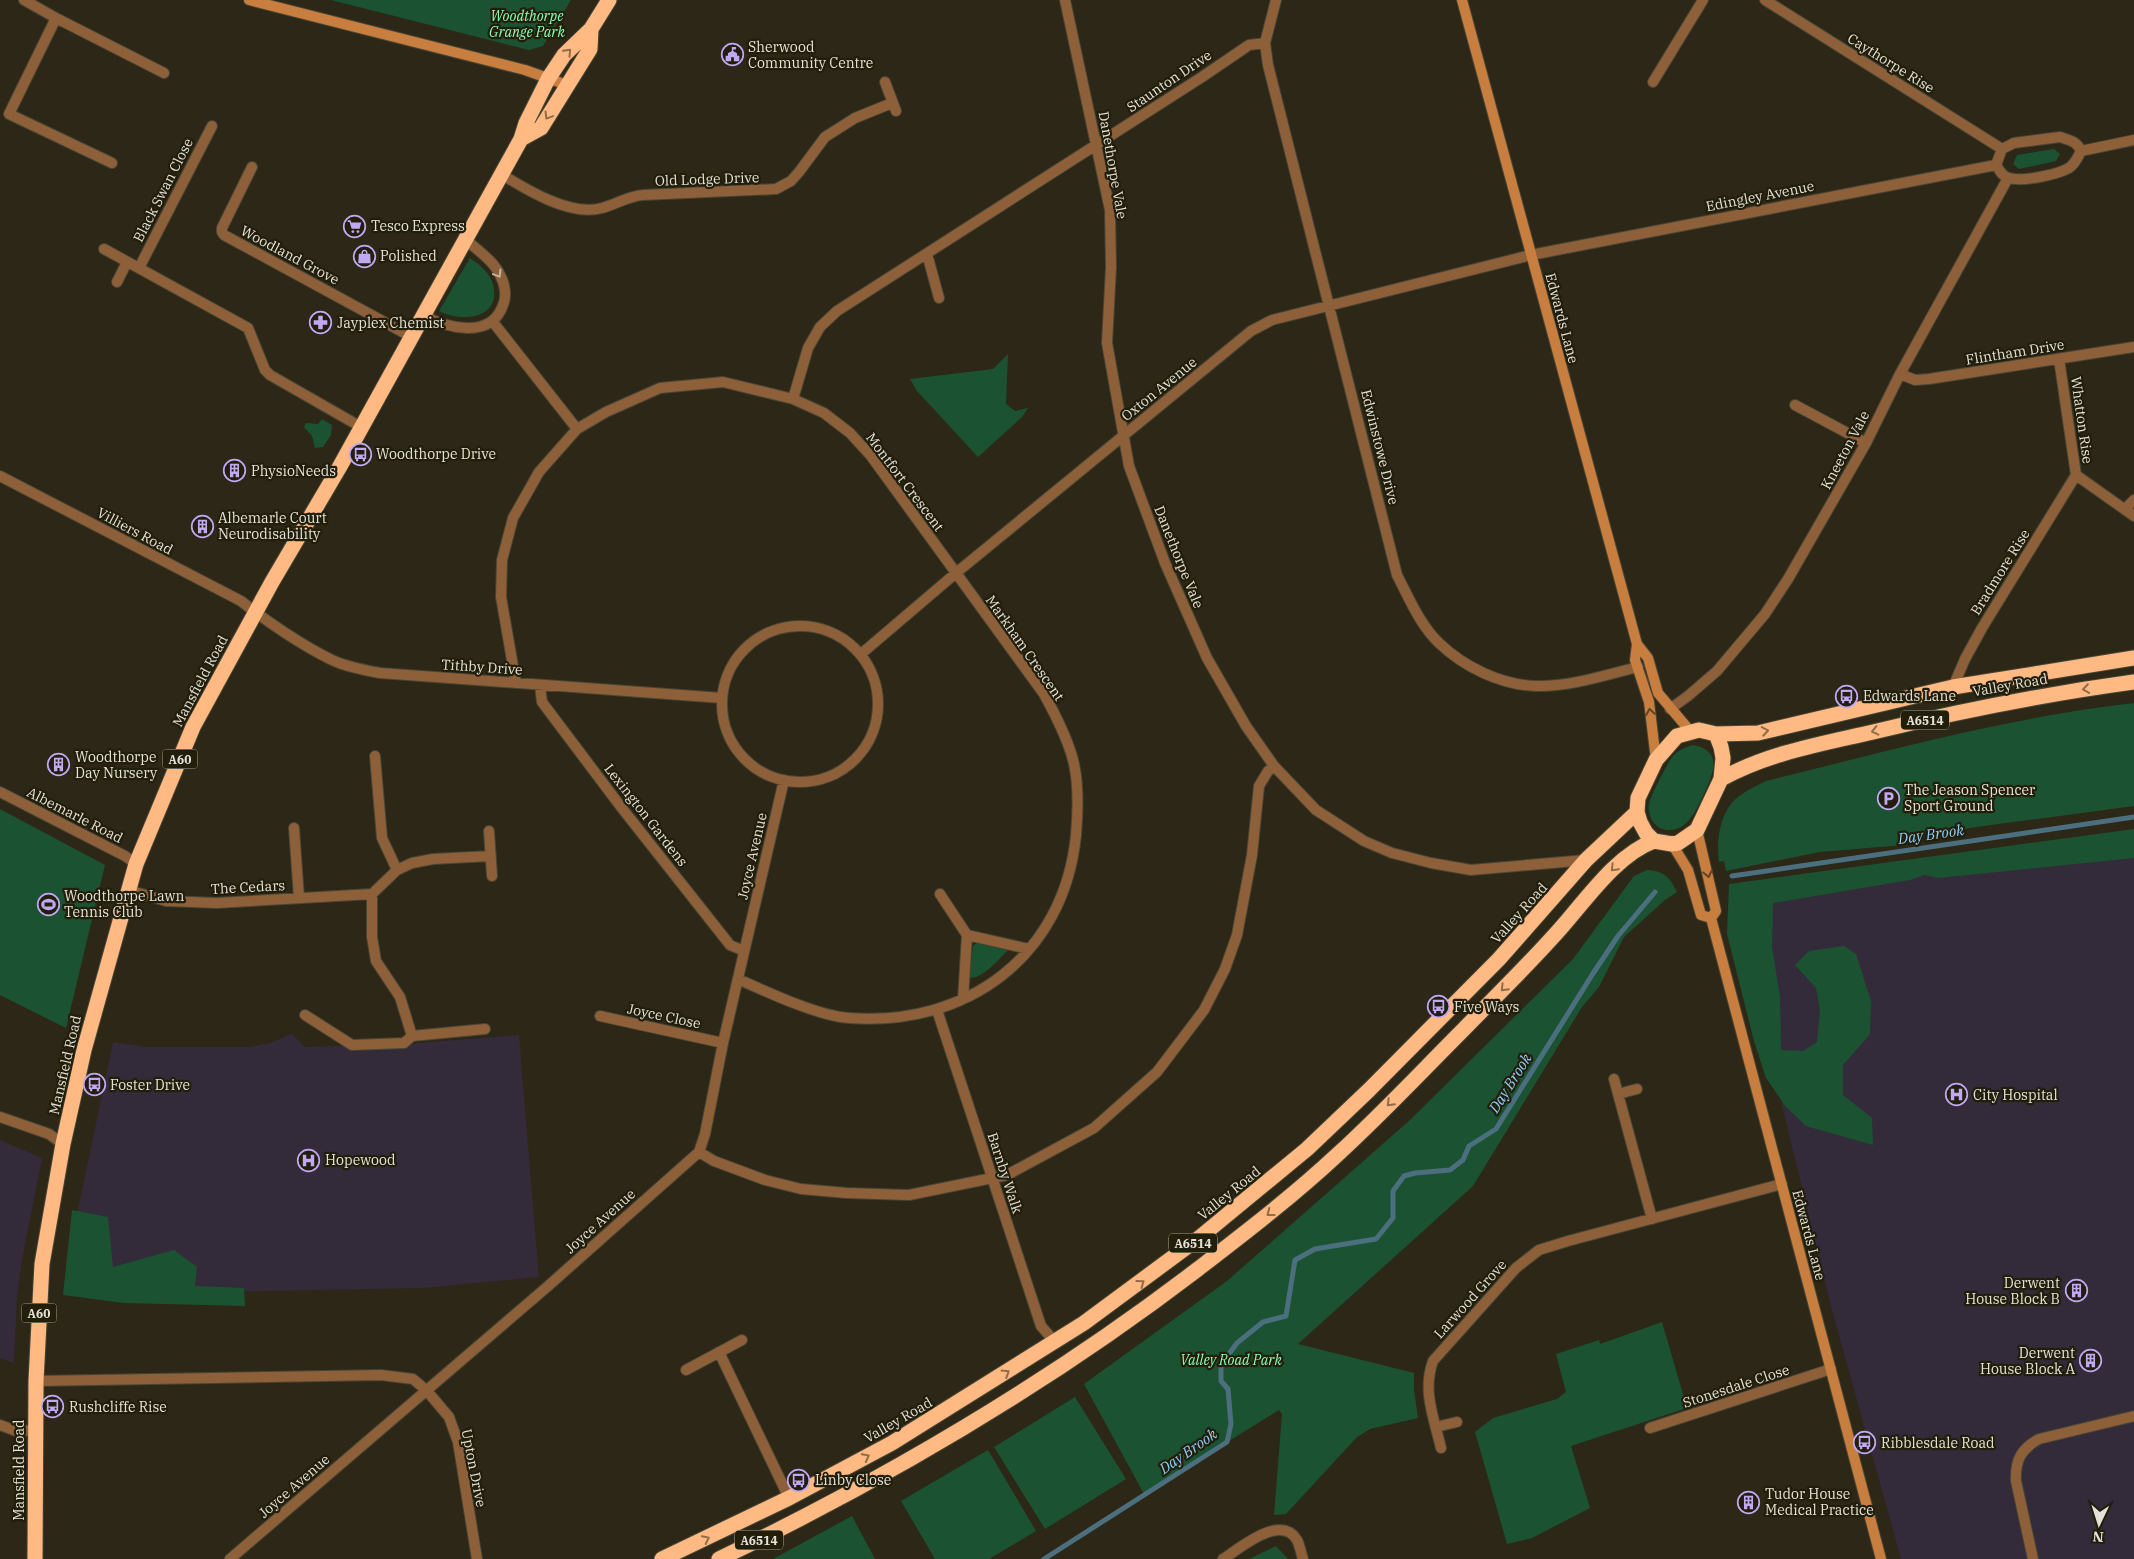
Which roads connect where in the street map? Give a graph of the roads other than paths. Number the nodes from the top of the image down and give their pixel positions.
1 (24, 0) edge
2 (249, 0) edge
3 (609, 0) edge
4 (1065, 0) edge
5 (1276, 0) edge
6 (1462, 0) edge
7 (1703, 0) edge
8 (1765, 0) edge
9 (56, 18) junction
10 (591, 29) junction
11 (1265, 43) junction
12 (164, 72) dead end
13 (548, 78) junction
14 (885, 82) dead end
15 (1653, 82) dead end
16 (567, 85) junction
17 (212, 126) dead end
18 (521, 139) junction
19 (2134, 140) edge
20 (1097, 144) junction
21 (2002, 149) junction
22 (2081, 151) junction
23 (112, 163) dead end
24 (1996, 165) junction
25 (252, 167) dead end
26 (501, 174) junction
27 (2008, 178) junction
28 (465, 239) junction
29 (104, 249) dead end
30 (927, 254) junction
31 (1530, 255) junction
32 (127, 262) junction
33 (139, 268) junction
34 (117, 282) dead end
35 (939, 298) dead end
36 (1330, 305) junction
37 (422, 315) junction
38 (493, 322) junction
39 (410, 336) junction
40 (2134, 347) edge
41 (2059, 359) junction
42 (1900, 374) junction
43 (793, 399) junction
44 (1795, 405) dead end
45 (361, 427) junction
46 (577, 429) junction
47 (1122, 437) junction
48 (1866, 443) junction
49 (2076, 475) junction
50 (0, 476) edge
51 (2134, 500) edge
52 (2130, 513) edge
53 (956, 573) junction
54 (255, 613) junction
55 (1637, 644) junction
56 (861, 654) junction
57 (2134, 658) edge
58 (1638, 667) junction
59 (2134, 682) edge
60 (516, 683) junction
61 (540, 686) junction
62 (1953, 687) junction
63 (722, 698) junction
64 (1670, 709) junction
65 (1690, 732) junction
66 (1716, 734) junction
67 (375, 756) dead end
68 (1656, 760) junction
69 (1274, 766) junction
70 (1721, 779) junction
71 (784, 780) junction
72 (0, 792) edge
73 (1637, 812) junction
74 (294, 828) dead end
75 (1697, 830) junction
76 (489, 831) dead end
77 (1654, 841) junction
78 (1672, 844) junction
79 (490, 856) junction
80 (1586, 860) junction
81 (136, 864) junction
82 (397, 870) junction
83 (492, 876) dead end
84 (128, 890) junction
85 (372, 894) junction
86 (940, 894) dead end
87 (299, 898) junction
88 (1711, 918) junction
89 (967, 935) junction
90 (1029, 949) junction
91 (744, 951) junction
92 (738, 979) junction
93 (963, 999) junction
94 (936, 1010) junction
95 (305, 1015) dead end
96 (600, 1016) dead end
97 (485, 1029) dead end
98 (412, 1036) junction
99 (723, 1044) junction
100 (1614, 1079) dead end
101 (1637, 1089) dead end
102 (1618, 1094) junction
103 (0, 1117) edge
104 (63, 1144) junction
105 (698, 1152) junction
106 (992, 1178) junction
107 (1782, 1184) junction
108 (1652, 1219) junction
109 (742, 1340) dead end
110 (1055, 1342) junction
111 (719, 1352) junction
112 (1831, 1369) junction
113 (686, 1370) dead end
114 (36, 1382) junction
115 (427, 1391) junction
116 (2134, 1416) edge
117 (1456, 1422) dead end
118 (0, 1425) edge
119 (1436, 1427) junction
120 (1650, 1428) dead end
121 (35, 1430) junction
122 (1441, 1448) dead end
123 (789, 1498) junction
124 (800, 1520) junction
125 (1879, 1558) edge
126 (35, 1559) edge
127 (230, 1559) edge
128 (477, 1559) edge
129 (662, 1559) edge
130 (719, 1559) edge
131 (1223, 1559) edge
132 (1303, 1559) edge
133 (2033, 1559) edge

1 - 9 street
2 - 13 street
3 - 10 highway, Mansfield Road / A60
4 - 20 street, Danethorpe Vale
5 - 11 street
6 - 31 street, Edwards Lane
7 - 15 street
8 - 21 street, Caythorpe Rise
9 - 12 street
9 - 23 street
13 -> 10 highway, Mansfield Road / A60
10 - 16 highway, Mansfield Road / A60
11 - 20 street, Staunton Drive
11 - 36 street, Edwinstowe Drive
13 - 16 street
13 - 18 highway, Mansfield Road / A60
14 - 26 street, Old Lodge Drive
16 -> 18 highway, Mansfield Road / A60
17 - 33 street, Black Swan Close
18 - 26 highway, Mansfield Road / A60
19 - 22 street
20 - 30 street, Staunton Drive
20 - 47 street, Danethorpe Vale
21 - 22 street
21 - 24 street
22 - 27 street
24 - 27 street
24 - 31 street, Edingley Avenue
25 - 39 street, Woodland Grove
26 - 28 highway, Mansfield Road / A60
27 - 42 street, Kneeton Vale
28 - 37 highway, Mansfield Road / A60
28 -> 38 street
29 - 32 street
30 - 35 street
30 - 43 street, Staunton Drive
31 - 36 street, Oxton Avenue
31 - 55 street, Edwards Lane
32 - 33 street
32 - 34 street
33 - 45 street
36 - 47 street, Oxton Avenue
36 - 58 street, Edwinstowe Drive
37 - 38 street
37 - 39 highway, Mansfield Road / A60
38 - 46 street
39 - 45 highway, Mansfield Road / A60
40 - 41 street, Flintham Drive
41 - 42 street, Flintham Drive
41 - 49 street, Whatton Rise
42 - 48 street, Kneeton Vale
43 - 46 street, Montfort Crescent
43 - 53 street, Montfort Crescent
44 - 48 street
45 - 54 highway, Mansfield Road / A60
46 - 60 street, Montfort Crescent
47 - 53 street, Oxton Avenue
47 - 69 street, Danethorpe Vale
48 - 64 street, Kneeton Vale
49 - 52 street, Whatton Rise
49 - 62 street, Bradmore Rise
50 - 54 street, Villiers Road
51 - 52 street
53 - 56 street, Oxton Avenue
53 - 90 street, Markham Crescent
54 - 60 street, Tithby Drive
54 - 81 highway, Mansfield Road / A60
55 - 58 street, Edwards Lane
55 - 64 street, Edwards Lane
56 - 63 street
56 - 71 street
57 - 62 highway, Valley Road / A6514
68 -> 58 street, Edwards Lane
59 -> 70 highway, Valley Road / A6514
60 - 61 street, Tithby Drive
61 - 63 street, Tithby Drive
61 - 91 street, Lexington Gardens
66 -> 62 highway, Valley Road / A6514
63 - 71 street
64 - 65 street, Edwards Lane
65 - 66 highway, A6514
65 - 68 highway
66 - 70 highway
67 - 82 street
68 - 73 highway
69 - 80 street, Danethorpe Vale
69 - 106 street
70 - 75 highway
71 - 91 street, Joyce Avenue
72 - 81 street, Albemarle Road
73 - 77 highway
73 - 80 highway, Valley Road / A6514
74 - 87 street
75 - 78 highway
75 -> 88 street, Edwards Lane
76 - 79 street
77 - 78 highway
77 -> 124 highway, A6514
78 - 88 street, Edwards Lane
79 - 82 street
79 - 83 street
110 -> 80 highway, Valley Road / A6514
81 - 84 highway, Mansfield Road / A60
82 - 85 street
84 - 87 street, The Cedars
84 - 104 highway, Mansfield Road / A60
85 - 87 street, The Cedars
85 - 98 street
86 - 89 street
88 - 107 street, Edwards Lane
89 - 90 street
89 - 93 street
90 - 93 street, Markham Crescent
91 - 92 street, Joyce Avenue
92 - 94 street, Markham Crescent
92 - 99 street, Joyce Avenue
93 - 94 street, Markham Crescent
94 - 106 street, Barnby Walk
95 - 98 street
96 - 99 street, Joyce Close
97 - 98 street
99 - 105 street, Joyce Avenue
100 - 102 street
101 - 102 street
102 - 108 street
103 - 104 street
104 - 114 highway, Mansfield Road / A60
105 - 106 street
105 - 115 street, Joyce Avenue
106 - 110 street, Barnby Walk
107 - 108 street, Larwood Grove
107 - 112 street, Edwards Lane
108 - 119 street, Larwood Grove
109 - 111 street
123 -> 110 highway, Valley Road / A6514
111 - 113 street
111 - 123 street
112 - 120 street, Stonesdale Close
112 - 125 street, Edwards Lane
114 - 115 street
114 - 121 highway, Mansfield Road / A60
115 - 127 street, Joyce Avenue
115 - 128 street, Upton Drive
116 - 133 street
117 - 119 street
118 - 121 street
119 - 122 street, Larwood Grove
121 - 126 highway, Mansfield Road / A60
123 - 124 highway, A6514
129 -> 123 highway, Valley Road / A6514
124 - 130 highway, A6514
131 - 132 street

